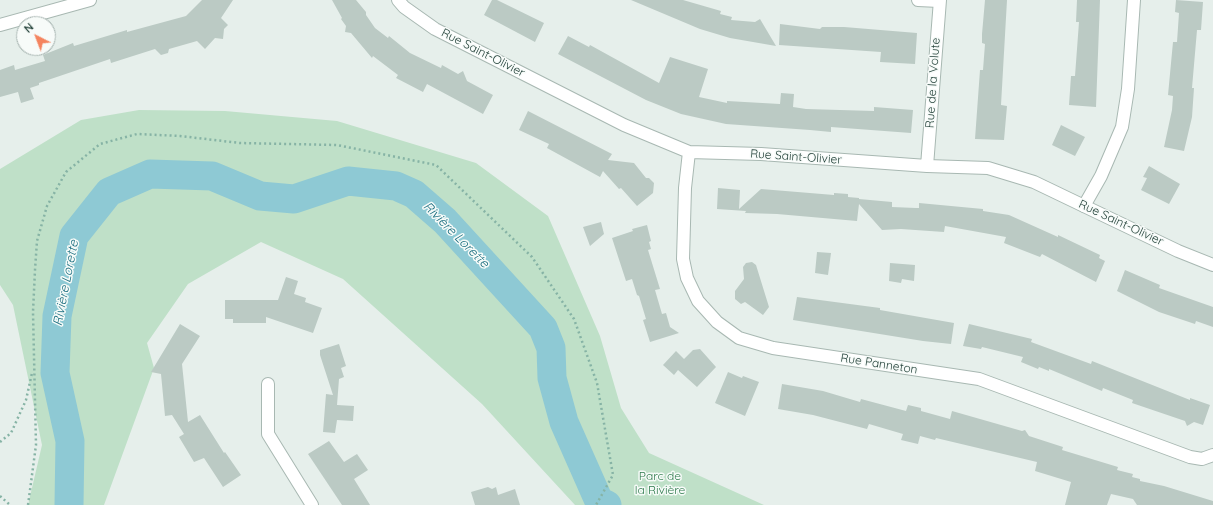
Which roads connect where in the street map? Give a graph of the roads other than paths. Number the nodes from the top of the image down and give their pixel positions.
1 (90, 0) edge
2 (398, 0) edge
3 (918, 0) edge
4 (1134, 0) edge
5 (940, 1) edge
6 (0, 25) edge
7 (689, 152) junction
8 (927, 166) junction
9 (1084, 206) junction
10 (1213, 265) edge
11 (268, 384) dead end
12 (1213, 455) edge
13 (312, 505) edge

1 - 6 street
2 - 7 street, Rue Saint-Olivier
3 - 5 street
4 - 9 street
5 - 8 street, Rue de la Volute
7 - 8 street, Rue Saint-Olivier
7 - 12 street, Rue Panneton
8 - 9 street, Rue Saint-Olivier
9 - 10 street, Rue Saint-Olivier
11 - 13 street

